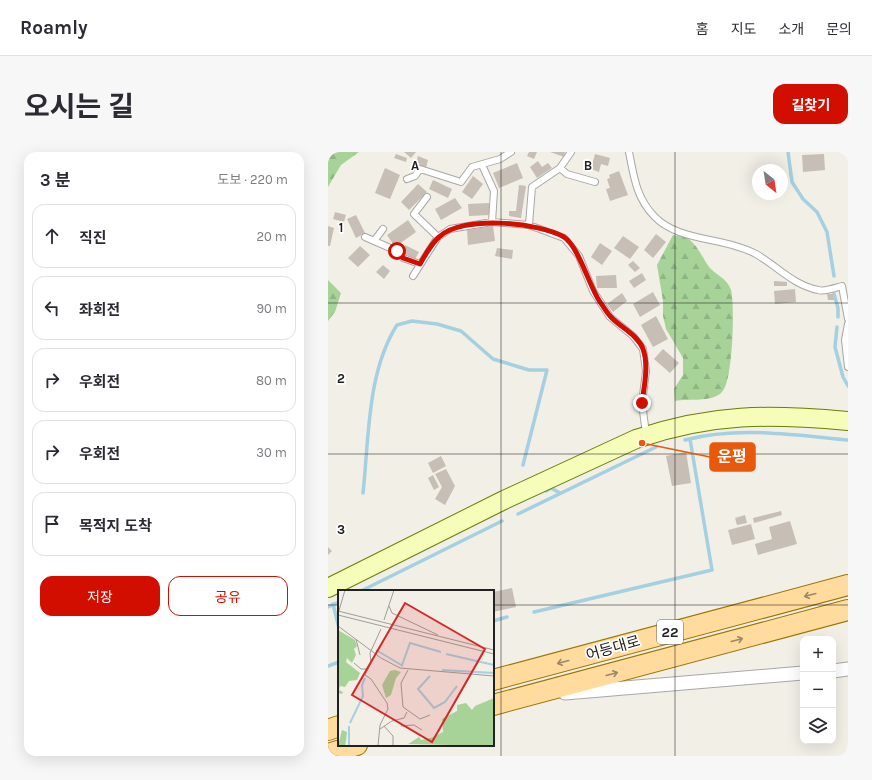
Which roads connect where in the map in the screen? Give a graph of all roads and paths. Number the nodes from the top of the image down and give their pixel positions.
1 (511, 152) edge
2 (572, 152) edge
3 (629, 152) edge
4 (482, 165) junction
5 (560, 168) junction
6 (407, 179) dead end
7 (595, 182) dead end
8 (427, 197) dead end
9 (492, 222) junction
10 (529, 225) junction
11 (383, 229) dead end
12 (365, 237) dead end
13 (438, 237) junction
14 (374, 241) junction
15 (420, 264) junction
16 (413, 276) dead end
17 (848, 319) edge
18 (848, 324) edge
19 (848, 367) edge
20 (848, 421) edge
21 (646, 436) junction
22 (848, 585) edge
23 (328, 588) edge
24 (848, 610) edge
25 (848, 669) edge
26 (836, 670) edge
27 (800, 673) edge
28 (494, 680) edge
29 (522, 697) junction
30 (494, 705) edge
31 (338, 726) edge
32 (328, 730) edge
33 (354, 746) edge
34 (328, 754) edge

1 - 4 lane
2 - 5 lane
3 - 17 lane
4 - 6 lane
4 - 9 lane
5 - 7 lane
5 - 10 lane
8 - 13 lane
9 - 10 lane
9 - 13 lane
10 - 21 lane
11 - 14 lane
12 - 14 lane
13 - 15 lane
14 - 15 lane
15 - 16 lane
18 - 19 lane
20 - 21 main road
21 - 23 main road
22 -> 28 main road, 어등대로 / 22
29 -> 24 main road, 어등대로 / 22
25 - 26 street
27 - 29 street
29 - 30 main road, 어등대로 / 22
31 - 32 main road
33 - 34 main road

